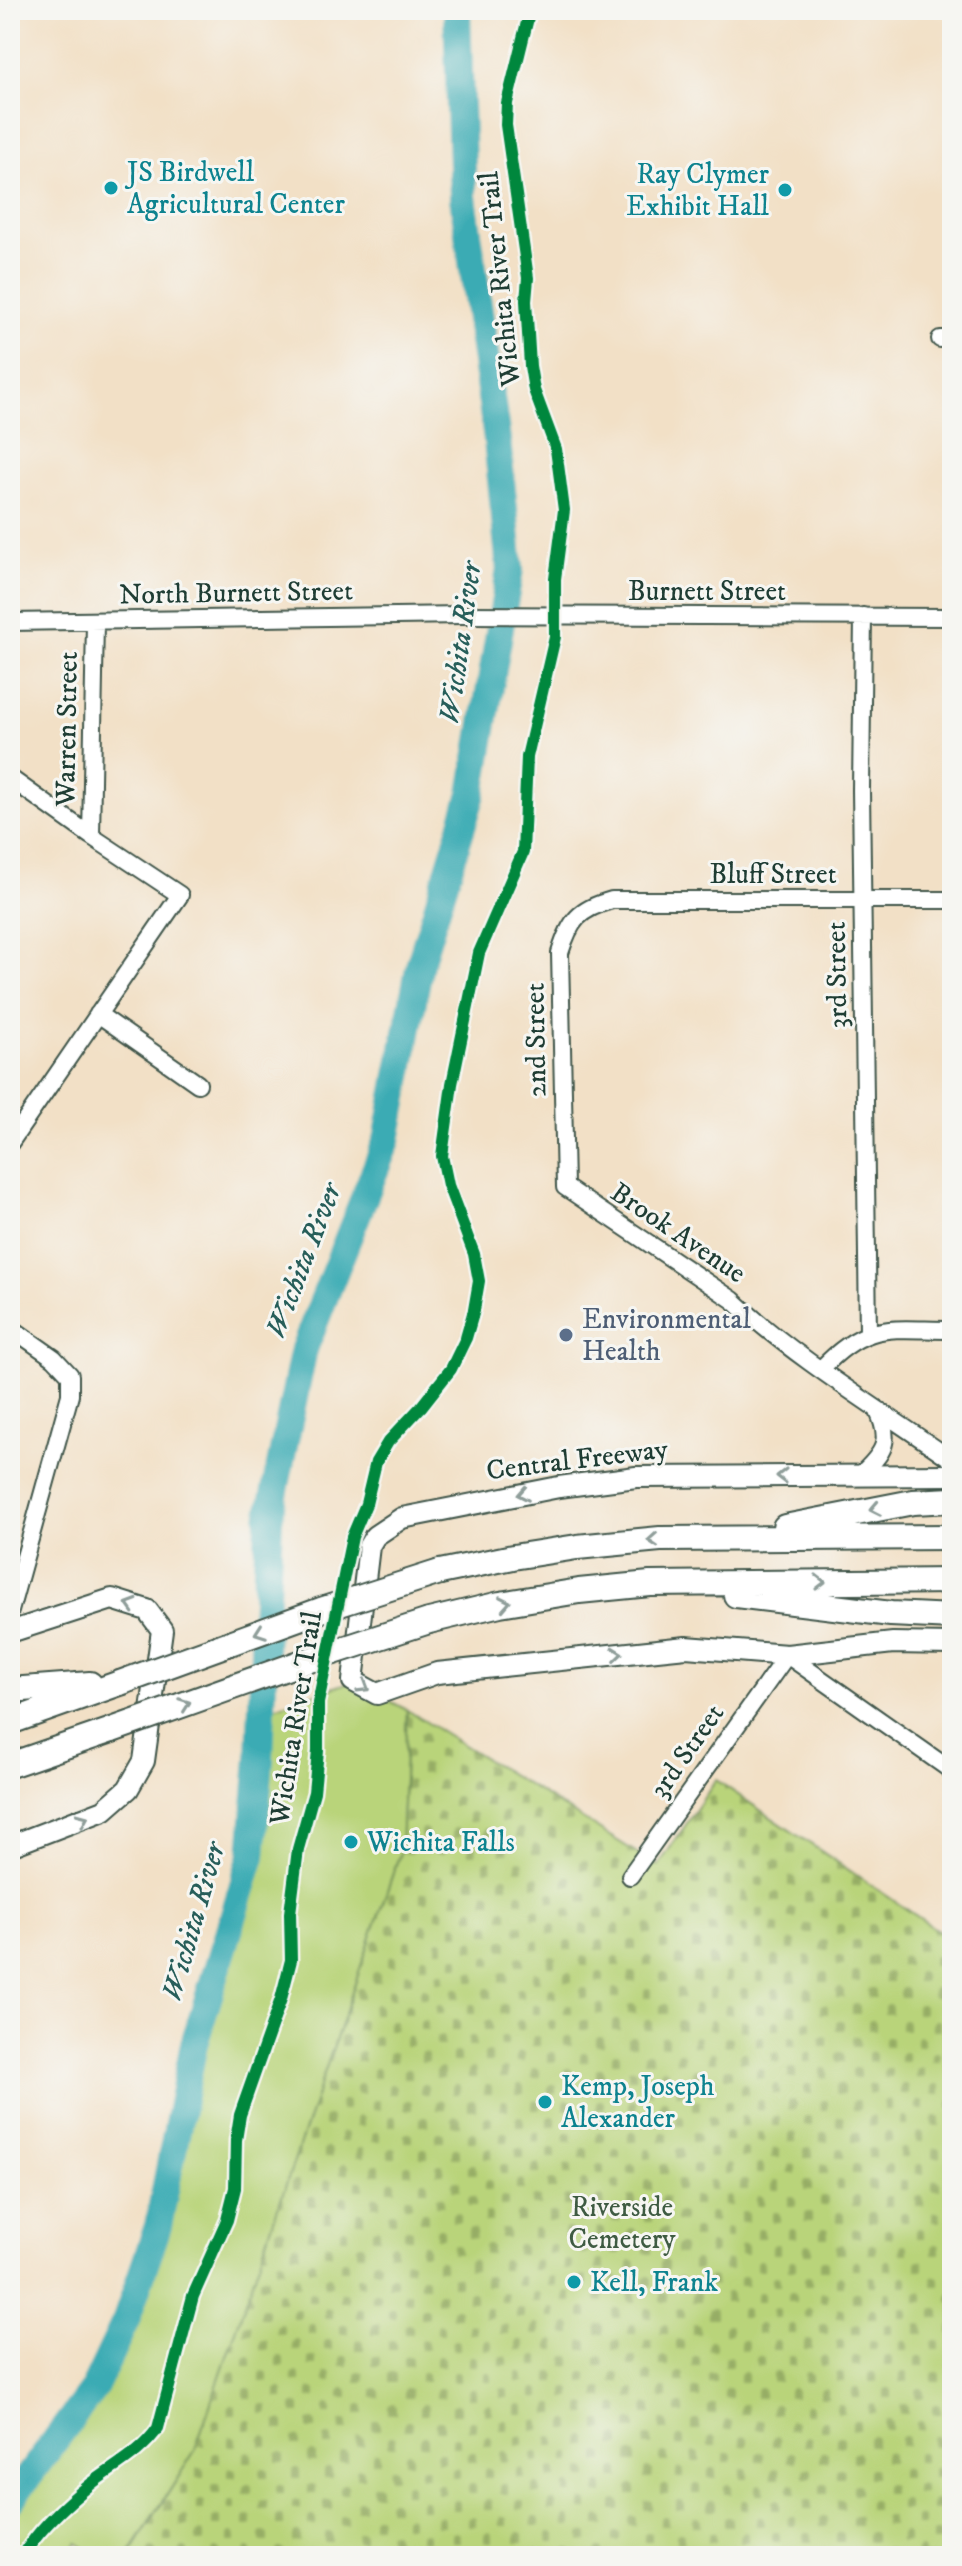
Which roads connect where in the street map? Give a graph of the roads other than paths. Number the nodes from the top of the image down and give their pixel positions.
1 (462, 615) joint
2 (863, 616) junction
3 (952, 617) edge
4 (10, 622) edge
5 (95, 622) junction
6 (10, 778) edge
7 (91, 836) junction
8 (862, 900) junction
9 (952, 900) edge
10 (594, 905) joint
11 (98, 1014) junction
12 (198, 1084) dead end
13 (10, 1143) edge
14 (565, 1187) joint
15 (10, 1327) edge
16 (952, 1330) edge
17 (868, 1333) junction
18 (821, 1369) junction
19 (877, 1407) junction
20 (952, 1460) edge
21 (860, 1475) junction
22 (952, 1475) edge
23 (952, 1500) edge
24 (952, 1537) edge
25 (731, 1538) junction
26 (952, 1581) edge
27 (650, 1584) junction
28 (10, 1611) edge
29 (952, 1617) edge
30 (10, 1632) edge
31 (952, 1644) edge
32 (787, 1655) junction
33 (120, 1683) junction
34 (10, 1690) edge
35 (10, 1722) edge
36 (14, 1765) edge
37 (952, 1771) edge
38 (10, 1846) edge
39 (630, 1876) dead end

1 - 2 street, Burnett Street
1 - 5 street, North Burnett Street
2 - 3 street, Burnett Street
2 - 8 street, 3rd Street
4 - 5 street, North Burnett Street
5 - 7 street, Warren Street
6 - 7 street
7 - 11 street
8 - 9 street, Bluff Street
8 - 10 street, Bluff Street
8 - 17 street, 3rd Street
10 - 14 street, 2nd Street
11 - 12 street
11 - 13 street
14 - 18 street, Brook Avenue
15 - 28 street
16 - 17 street
17 - 18 street
18 - 19 street, Brook Avenue
19 - 20 street, Brook Avenue
19 - 21 street
21 - 22 main road, Central Freeway
21 -> 32 main road, Central Freeway
23 -> 25 highway
24 - 25 highway
25 -> 33 highway, bridge
27 -> 26 highway
27 - 29 highway
36 -> 27 highway, bridge
38 -> 30 main road
31 - 32 main road, Central Freeway
32 - 37 street
32 - 39 street, 3rd Street
33 - 34 highway
33 - 35 highway

